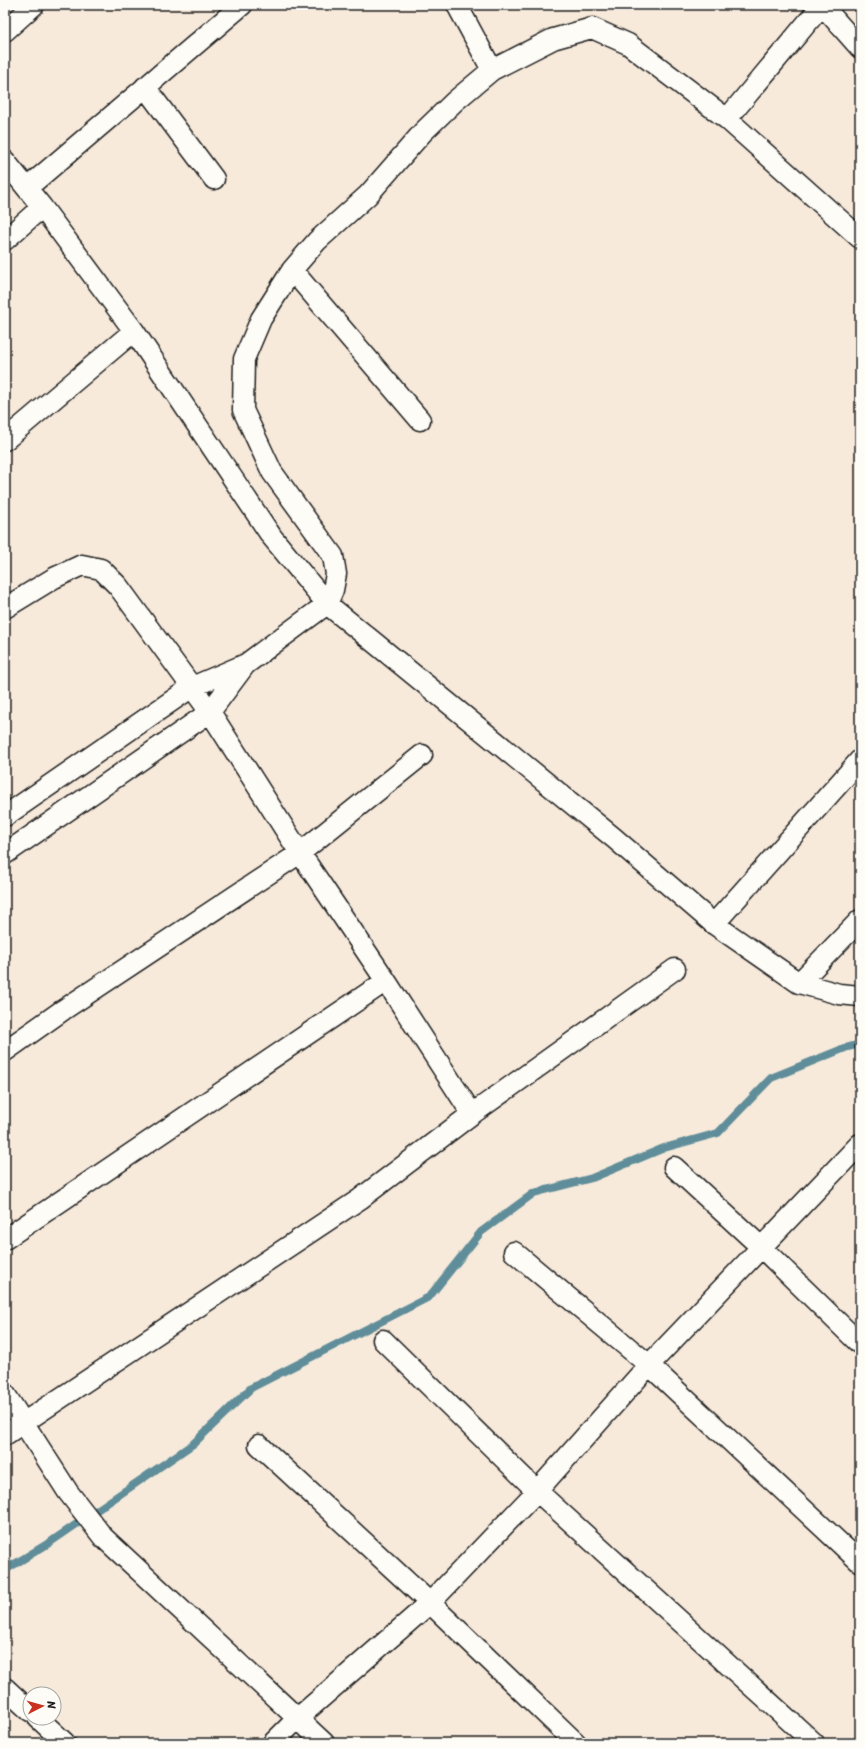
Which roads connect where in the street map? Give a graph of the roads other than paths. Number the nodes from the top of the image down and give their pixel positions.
1 (34, 5) edge
2 (242, 5) edge
3 (456, 5) edge
4 (822, 5) edge
5 (5, 31) edge
6 (860, 48) edge
7 (492, 70) junction
8 (145, 87) junction
9 (727, 120) junction
10 (5, 161) edge
11 (214, 179) dead end
12 (27, 188) junction
13 (42, 207) junction
14 (860, 238) edge
15 (5, 240) edge
16 (292, 270) junction
17 (134, 331) junction
18 (420, 420) dead end
19 (5, 440) edge
20 (327, 604) junction
21 (5, 608) edge
22 (246, 664) junction
23 (192, 687) junction
24 (210, 712) junction
25 (422, 755) dead end
26 (860, 760) edge
27 (5, 816) edge
28 (300, 853) junction
29 (5, 854) edge
30 (860, 920) edge
31 (714, 924) junction
32 (675, 969) dead end
33 (386, 981) junction
34 (799, 983) junction
35 (860, 996) edge
36 (5, 1051) edge
37 (472, 1114) junction
38 (860, 1144) edge
39 (674, 1167) dead end
40 (5, 1239) edge
41 (761, 1247) junction
42 (514, 1252) dead end
43 (384, 1340) dead end
44 (860, 1344) edge
45 (650, 1365) junction
46 (5, 1394) edge
47 (24, 1422) junction
48 (5, 1435) edge
49 (259, 1445) dead end
50 (536, 1491) junction
51 (860, 1562) edge
52 (430, 1603) junction
53 (5, 1688) edge
54 (22, 1704) edge
55 (298, 1718) junction
56 (47, 1726) edge
57 (65, 1743) edge
58 (273, 1743) edge
59 (324, 1743) edge
60 (576, 1743) edge
61 (814, 1743) edge

1 - 5 street
2 - 8 street
3 - 7 street
4 - 6 street
4 - 9 street
7 - 9 street
7 - 16 street
8 - 11 street
8 - 12 street
9 - 14 street
10 - 12 street
12 - 13 street
13 - 15 street
13 - 17 street
16 - 18 street
16 - 20 street
17 - 19 street
17 - 20 street
20 - 22 street
20 - 31 street
21 - 23 street
22 - 23 street
22 - 24 street
23 - 24 street
23 - 27 street
24 - 28 street
24 - 29 street
25 - 28 street
26 - 31 street
28 - 33 street
28 - 36 street
30 - 34 street
31 - 34 street
32 - 37 street
33 - 37 street
33 - 40 street
34 - 35 street
37 - 47 street
38 - 41 street
39 - 41 street
41 - 44 street
41 - 45 street
42 - 45 street
43 - 50 street
45 - 50 street
45 - 51 street
46 - 47 street
47 - 48 street
47 - 55 street
49 - 52 street
50 - 52 street
50 - 61 street
52 - 55 street
52 - 60 street
53 - 54 street
55 - 58 street
55 - 59 street
56 - 57 street

